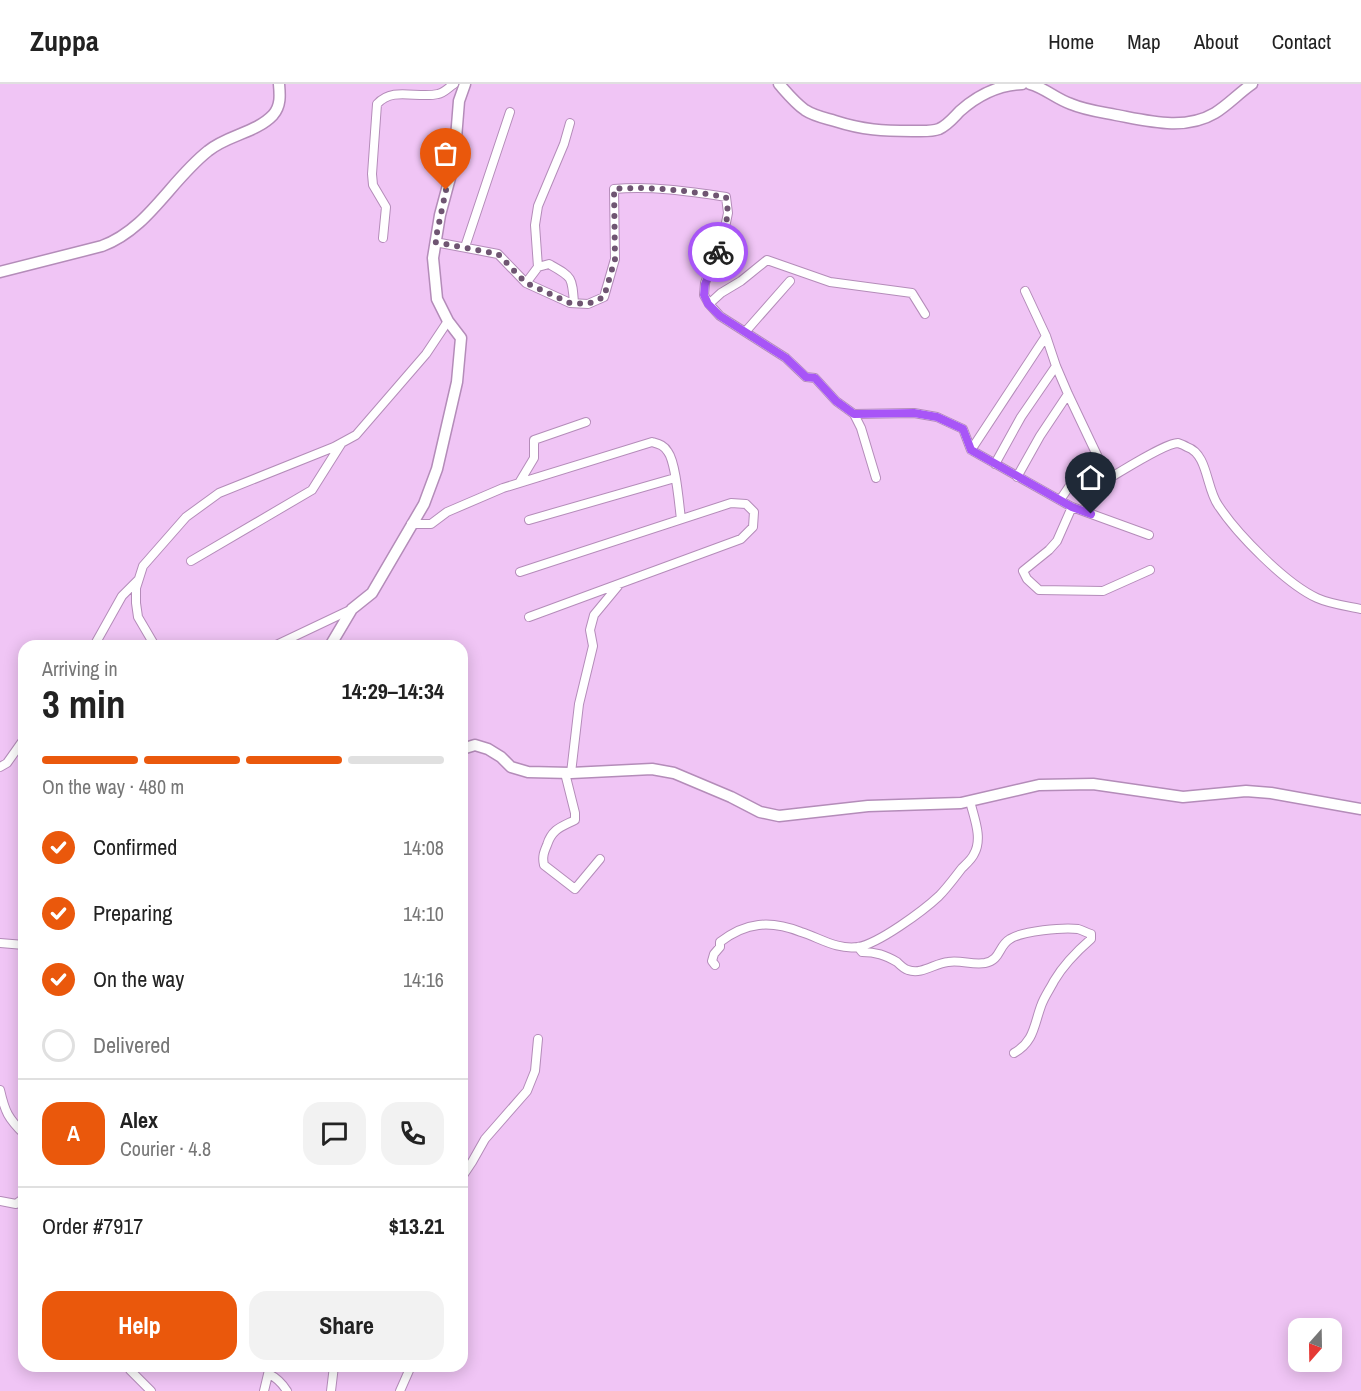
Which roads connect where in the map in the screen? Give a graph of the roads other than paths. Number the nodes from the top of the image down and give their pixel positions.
1 (279, 84) edge
2 (454, 84) edge
3 (465, 84) edge
4 (779, 84) edge
5 (1022, 84) edge
6 (1030, 84) edge
7 (1252, 84) edge
8 (510, 112) dead end
9 (570, 123) dead end
10 (383, 238) dead end
11 (435, 242) junction
12 (465, 247) junction
13 (538, 267) junction
14 (0, 272) edge
15 (790, 281) dead end
16 (526, 283) junction
17 (1025, 291) dead end
18 (574, 303) junction
19 (708, 304) junction
20 (925, 314) dead end
21 (448, 321) junction
22 (746, 332) junction
23 (1046, 336) junction
24 (1056, 366) junction
25 (1068, 394) junction
26 (854, 414) junction
27 (586, 422) dead end
28 (342, 442) junction
29 (971, 450) junction
30 (1096, 455) junction
31 (995, 464) junction
32 (1017, 477) junction
33 (675, 478) junction
34 (876, 478) dead end
35 (519, 483) junction
36 (1060, 500) junction
37 (1072, 507) junction
38 (681, 519) junction
39 (529, 520) dead end
40 (411, 524) junction
41 (1149, 535) dead end
42 (190, 561) dead end
43 (1150, 570) dead end
44 (520, 572) dead end
45 (139, 579) junction
46 (619, 585) junction
47 (352, 609) junction
48 (1361, 609) edge
49 (529, 617) dead end
50 (97, 640) edge
51 (152, 640) edge
52 (287, 640) edge
53 (334, 640) edge
54 (18, 746) edge
55 (468, 747) edge
56 (2, 763) edge
57 (568, 773) junction
58 (970, 801) junction
59 (1361, 809) edge
60 (600, 859) dead end
61 (0, 944) edge
62 (18, 945) edge
63 (858, 947) junction
64 (716, 965) dead end
65 (538, 1039) dead end
66 (1014, 1053) dead end
67 (0, 1090) edge
68 (18, 1129) edge
69 (468, 1168) edge
70 (0, 1201) edge
71 (18, 1202) edge
72 (132, 1372) edge
73 (269, 1372) edge
74 (271, 1372) edge
75 (333, 1372) edge
76 (408, 1372) edge
77 (151, 1391) edge
78 (264, 1391) edge
79 (288, 1391) edge
80 (331, 1391) edge
81 (400, 1391) edge

1 - 14 street
2 - 10 street
3 - 11 street
4 - 5 street
6 - 7 street
8 - 12 street
9 - 13 street
11 - 12 street
11 - 21 street
12 - 16 street
13 - 16 street
13 - 18 street
15 - 22 street
16 - 18 street
17 - 23 street
18 - 19 street
19 - 20 street
19 - 22 street
21 - 28 street
21 - 40 street
22 - 26 street
23 - 24 street
23 - 29 street
24 - 25 street
24 - 31 street
25 - 30 street
25 - 32 street
26 - 29 street
26 - 34 street
27 - 35 street
28 - 42 street
28 - 45 street
29 - 31 street
30 - 36 street
30 - 48 street
31 - 32 street
32 - 36 street
33 - 35 street
33 - 38 street
33 - 39 street
35 - 40 street
36 - 37 street
37 - 41 street
37 - 43 street
38 - 44 street
38 - 46 street
40 - 47 street
45 - 50 street
45 - 51 street
46 - 49 street
46 - 57 street
47 - 52 street
47 - 53 street
54 - 56 street
55 - 57 street
57 - 58 street
57 - 60 street
58 - 59 street
58 - 63 street
61 - 62 street
63 - 64 street
63 - 66 street
65 - 69 street
67 - 68 street
70 - 71 street
72 - 77 street
73 - 78 street
74 - 79 street
75 - 80 street
76 - 81 street

